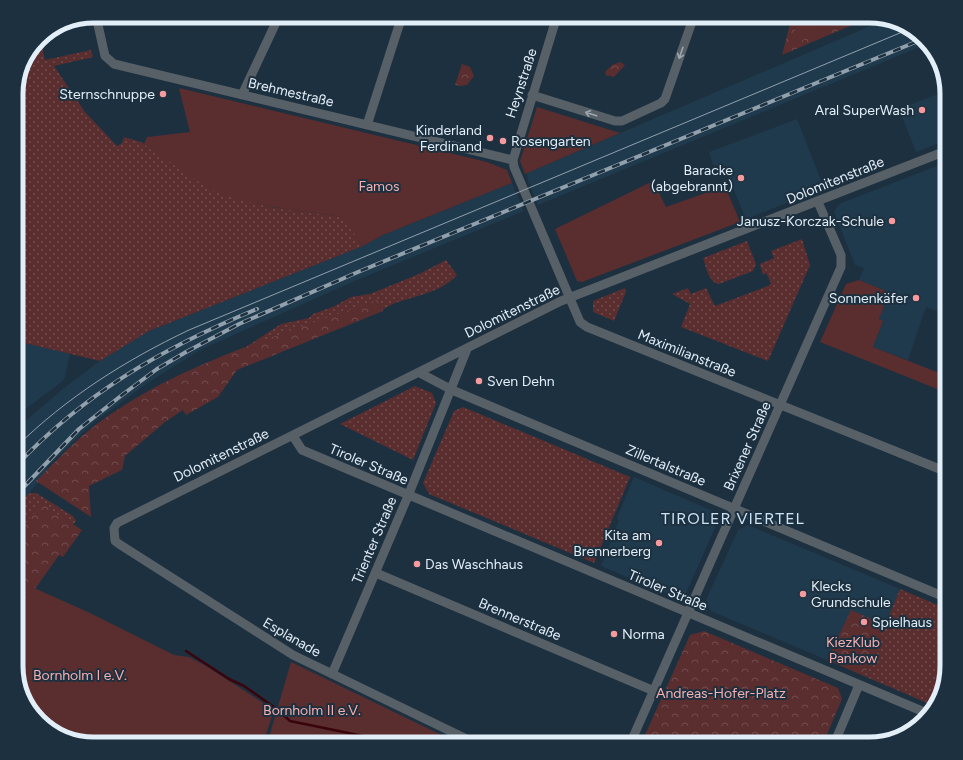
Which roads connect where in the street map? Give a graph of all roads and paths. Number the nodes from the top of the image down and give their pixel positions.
1 (98, 23) edge
2 (276, 23) edge
3 (400, 23) edge
4 (556, 23) edge
5 (692, 23) edge
6 (242, 95) junction
7 (532, 95) junction
8 (367, 125) junction
9 (938, 154) dead end
10 (513, 160) junction
11 (818, 202) junction
12 (569, 298) junction
13 (467, 349) junction
14 (420, 373) junction
15 (452, 390) junction
16 (781, 406) junction
17 (293, 436) junction
18 (940, 469) edge
19 (408, 496) junction
20 (734, 510) junction
21 (114, 528) joint
22 (376, 573) junction
23 (940, 595) edge
24 (688, 613) junction
25 (332, 674) junction
26 (859, 685) junction
27 (654, 690) junction
28 (923, 712) edge
29 (463, 737) edge
30 (633, 737) edge
31 (837, 737) edge

1 - 6 street, Brehmestraße
2 - 6 street
3 - 8 street
4 - 7 street, Heynstraße
5 -> 7 street
6 - 8 street, Brehmestraße
7 - 10 street, Heynstraße
8 - 10 street, Brehmestraße
9 - 11 street, Dolomitenstraße
10 - 12 street, Maximilianstraße
11 - 12 street, Dolomitenstraße
11 - 16 street, Brixener Straße
12 - 13 street, Dolomitenstraße
12 - 16 street, Maximilianstraße
13 - 14 street, Dolomitenstraße
13 - 15 street, Trienter Straße
14 - 15 street, Zillertalstraße
14 - 17 street, Dolomitenstraße
15 - 19 street, Trienter Straße
15 - 20 street, Zillertalstraße
16 - 18 street, Maximilianstraße
16 - 20 street, Brixener Straße
17 - 19 street, Tiroler Straße
17 - 21 street, Dolomitenstraße
19 - 22 street, Trienter Straße
19 - 24 street, Tiroler Straße
20 - 23 street, Zillertalstraße
20 - 24 street, Brixener Straße
21 - 25 street, Esplanade
22 - 25 street, Trienter Straße
22 - 27 street, Brennerstraße
24 - 26 street, Tiroler Straße
24 - 27 street, Brixener Straße
25 - 29 street, Esplanade
26 - 28 street, Tiroler Straße
26 - 31 street
27 - 30 street, Brixener Straße

